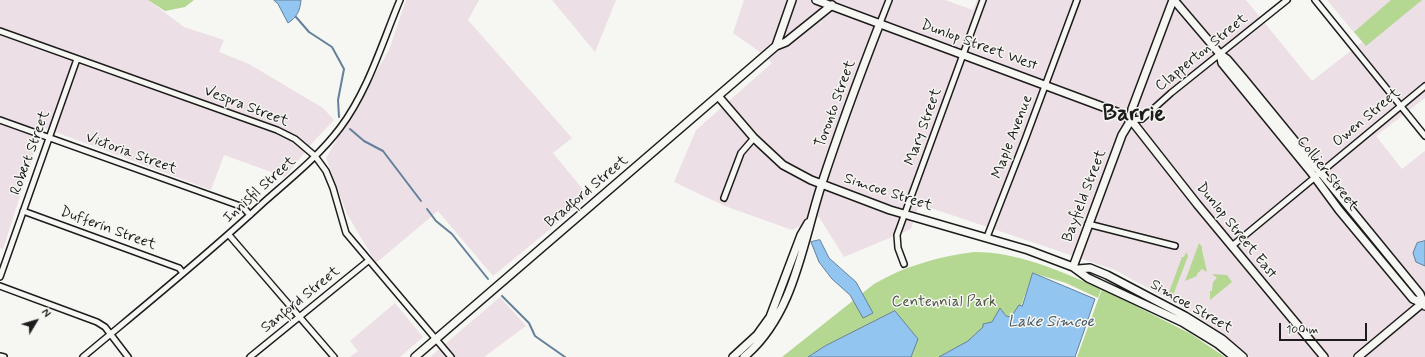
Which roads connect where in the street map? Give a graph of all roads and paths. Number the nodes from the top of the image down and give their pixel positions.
1 (400, 0) edge
2 (792, 0) edge
3 (816, 0) edge
4 (889, 0) edge
5 (983, 0) edge
6 (1077, 0) edge
7 (1173, 0) edge
8 (1287, 0) edge
9 (1315, 0) edge
10 (832, 5) junction
11 (880, 23) junction
12 (0, 31) edge
13 (776, 46) junction
14 (963, 53) junction
15 (1220, 54) junction
16 (77, 59) junction
17 (1046, 85) junction
18 (1425, 86) edge
19 (718, 96) junction
20 (1400, 106) junction
21 (0, 120) edge
22 (1131, 120) junction
23 (1425, 136) edge
24 (50, 138) junction
25 (754, 138) junction
26 (315, 156) junction
27 (1318, 176) junction
28 (821, 185) junction
29 (724, 198) dead end
30 (22, 211) junction
31 (250, 215) junction
32 (905, 215) junction
33 (1088, 224) junction
34 (228, 235) junction
35 (987, 237) junction
36 (1175, 246) dead end
37 (1232, 246) junction
38 (368, 261) junction
39 (904, 264) dead end
40 (1075, 268) junction
41 (183, 273) junction
42 (0, 277) edge
43 (0, 286) edge
44 (1424, 303) edge
45 (299, 317) junction
46 (772, 320) junction
47 (110, 334) junction
48 (436, 339) junction
49 (0, 356) edge
50 (4, 357) edge
51 (83, 357) edge
52 (128, 357) edge
53 (250, 357) edge
54 (334, 357) edge
55 (415, 357) edge
56 (451, 357) edge
57 (733, 357) edge
58 (744, 357) edge
59 (1234, 357) edge
60 (1243, 357) edge
61 (1324, 357) edge
62 (1358, 357) edge

1 - 26 street, Innisfil Street
2 - 13 main road
3 - 10 main road, Dunlop Street West
4 - 11 street, Toronto Street
5 - 14 street, Mary Street
6 - 17 street, Maple Avenue
7 - 15 main road, Collier Street
7 - 22 main road, Bayfield Street
8 - 15 street, Clapperton Street
9 - 20 street
10 - 11 main road, Dunlop Street West
10 - 13 main road, Bradford Street
11 - 14 main road, Dunlop Street West
11 - 28 main road, Toronto Street
12 - 16 street, Vespra Street
13 - 19 main road, Bradford Street
14 - 17 main road, Dunlop Street West
14 - 32 street, Mary Street
15 - 22 street, Clapperton Street
15 - 27 main road, Collier Street
16 - 24 street, Robert Street
16 - 26 street, Vespra Street
17 - 22 main road, Dunlop Street West
17 - 35 street, Maple Avenue
18 - 20 street, Owen Street
19 - 25 main road, Simcoe Street
19 - 48 main road, Bradford Street
20 - 23 street
20 - 27 street, Owen Street
21 - 24 street, Victoria Street
22 - 33 main road, Bayfield Street
22 - 37 main road, Dunlop Street East
24 - 30 street, Robert Street
24 - 31 street, Victoria Street
25 - 28 main road, Simcoe Street
25 - 29 street
26 - 31 street, Innisfil Street
26 - 38 street, Vespra Street
27 - 37 street, Owen Street
27 - 44 main road, Collier Street
28 - 32 main road, Simcoe Street
28 - 46 main road, Toronto Street
30 - 41 street, Dufferin Street
30 - 42 street, Robert Street
31 - 34 street, Innisfil Street
32 - 35 main road, Simcoe Street
32 - 39 street, Mary Street
33 - 36 street
33 - 40 main road, Bayfield Street
34 - 41 street, Innisfil Street
34 - 45 street
35 - 40 main road, Simcoe Street
37 - 61 main road, Dunlop Street East
38 - 45 street, Sanford Street
38 - 48 street, Vespra Street
40 - 59 main road, Simcoe Street
40 - 60 main road, Simcoe Street
41 - 47 street, Innisfil Street
43 - 47 street
44 - 62 main road
45 - 53 street, Sanford Street
45 - 54 street
46 - 57 main road
46 - 58 main road
47 - 51 street, Innisfil Street
47 - 52 street
48 - 55 main road, Bradford Street
48 - 56 street, Vespra Street
49 - 50 street

